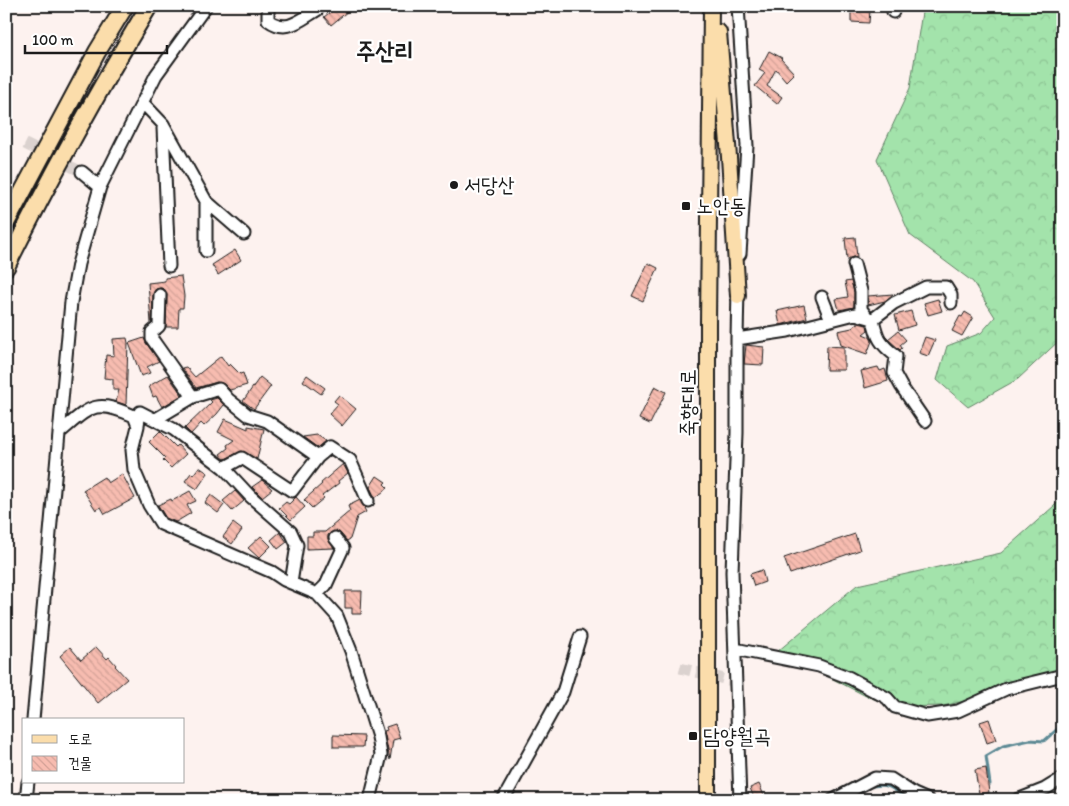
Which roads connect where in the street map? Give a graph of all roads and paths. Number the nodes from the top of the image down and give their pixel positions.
1 (125, 6) edge
2 (149, 6) edge
3 (206, 6) edge
4 (268, 6) edge
5 (711, 6) edge
6 (716, 6) edge
7 (738, 6) edge
8 (317, 10) dead end
9 (142, 102) junction
10 (163, 124) junction
11 (82, 172) tunnel mouth
12 (100, 187) junction
13 (206, 201) junction
14 (6, 223) edge
15 (244, 234) dead end
16 (206, 250) dead end
17 (854, 264) dead end
18 (169, 266) dead end
19 (6, 267) edge
20 (160, 295) dead end
21 (738, 296) junction
22 (822, 296) dead end
23 (951, 302) dead end
24 (870, 318) junction
25 (831, 320) junction
26 (737, 339) junction
27 (193, 397) junction
28 (156, 419) junction
29 (925, 421) dead end
30 (138, 426) junction
31 (59, 433) junction
32 (318, 456) junction
33 (224, 468) junction
34 (368, 501) dead end
35 (335, 538) dead end
36 (291, 583) junction
37 (317, 594) junction
38 (580, 637) dead end
39 (735, 648) junction
40 (1063, 675) edge
41 (33, 718) edge
42 (1063, 778) edge
43 (28, 784) edge
44 (26, 800) edge
45 (370, 800) edge
46 (503, 800) edge
47 (708, 800) edge
48 (740, 800) edge
49 (833, 800) edge
50 (928, 800) edge
51 (1017, 800) edge

1 - 14 highway
2 - 19 highway
3 - 9 street
4 - 8 street
5 - 47 main road, 죽향대로
6 - 21 main road
7 - 21 street
9 - 10 street
9 - 12 street
10 - 13 street
10 - 18 street
11 - 12 street
12 - 31 street
13 - 15 street
13 - 16 street
17 - 24 street
20 - 27 street
21 - 26 street
22 - 25 street
23 - 24 street
24 - 25 street
24 - 29 street
25 - 26 street
26 - 39 street
27 - 28 street
27 - 32 street
28 - 30 street
28 - 33 street
30 - 31 street
30 - 36 street
31 - 41 street
32 - 33 street
32 - 34 street
33 - 36 street
35 - 37 street
36 - 37 street
37 - 45 street
38 - 46 street
39 - 40 street
39 - 48 street
42 - 51 street
43 - 44 street
49 - 50 street

